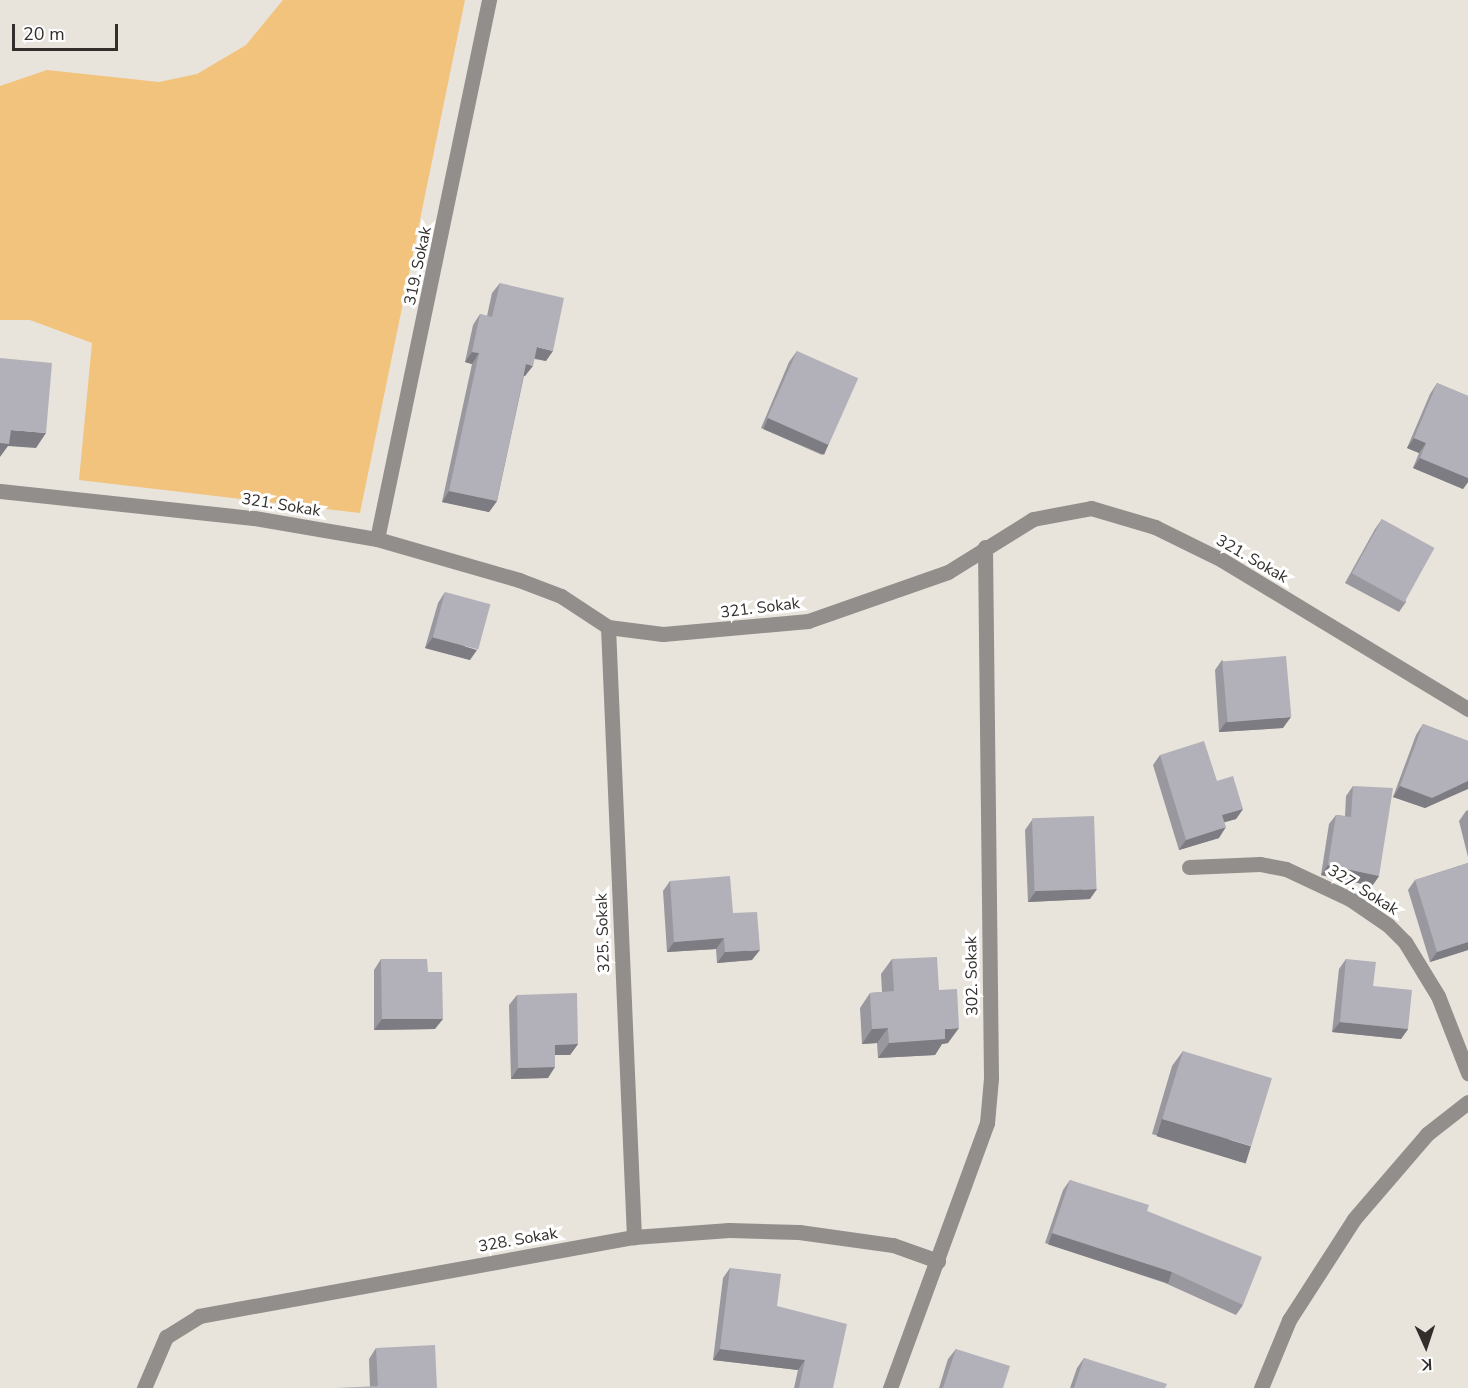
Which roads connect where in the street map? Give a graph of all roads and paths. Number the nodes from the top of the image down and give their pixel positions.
1 (489, 0) edge
2 (0, 490) edge
3 (377, 539) junction
4 (985, 547) junction
5 (608, 627) junction
6 (1468, 709) edge
7 (1189, 867) dead end
8 (1468, 1073) edge
9 (1468, 1102) edge
10 (634, 1237) junction
11 (938, 1261) junction
12 (144, 1388) edge
13 (890, 1388) edge
14 (1261, 1388) edge

1 - 3 street, 319. Sokak
2 - 3 street, 321. Sokak
3 - 5 street, 321. Sokak
4 - 5 street, 321. Sokak
4 - 6 street, 321. Sokak
4 - 11 street, 302. Sokak
5 - 10 street, 325. Sokak
7 - 8 street, 327. Sokak
9 - 14 street
10 - 11 street, 328. Sokak
10 - 12 street, 328. Sokak
11 - 13 street, 302. Sokak

